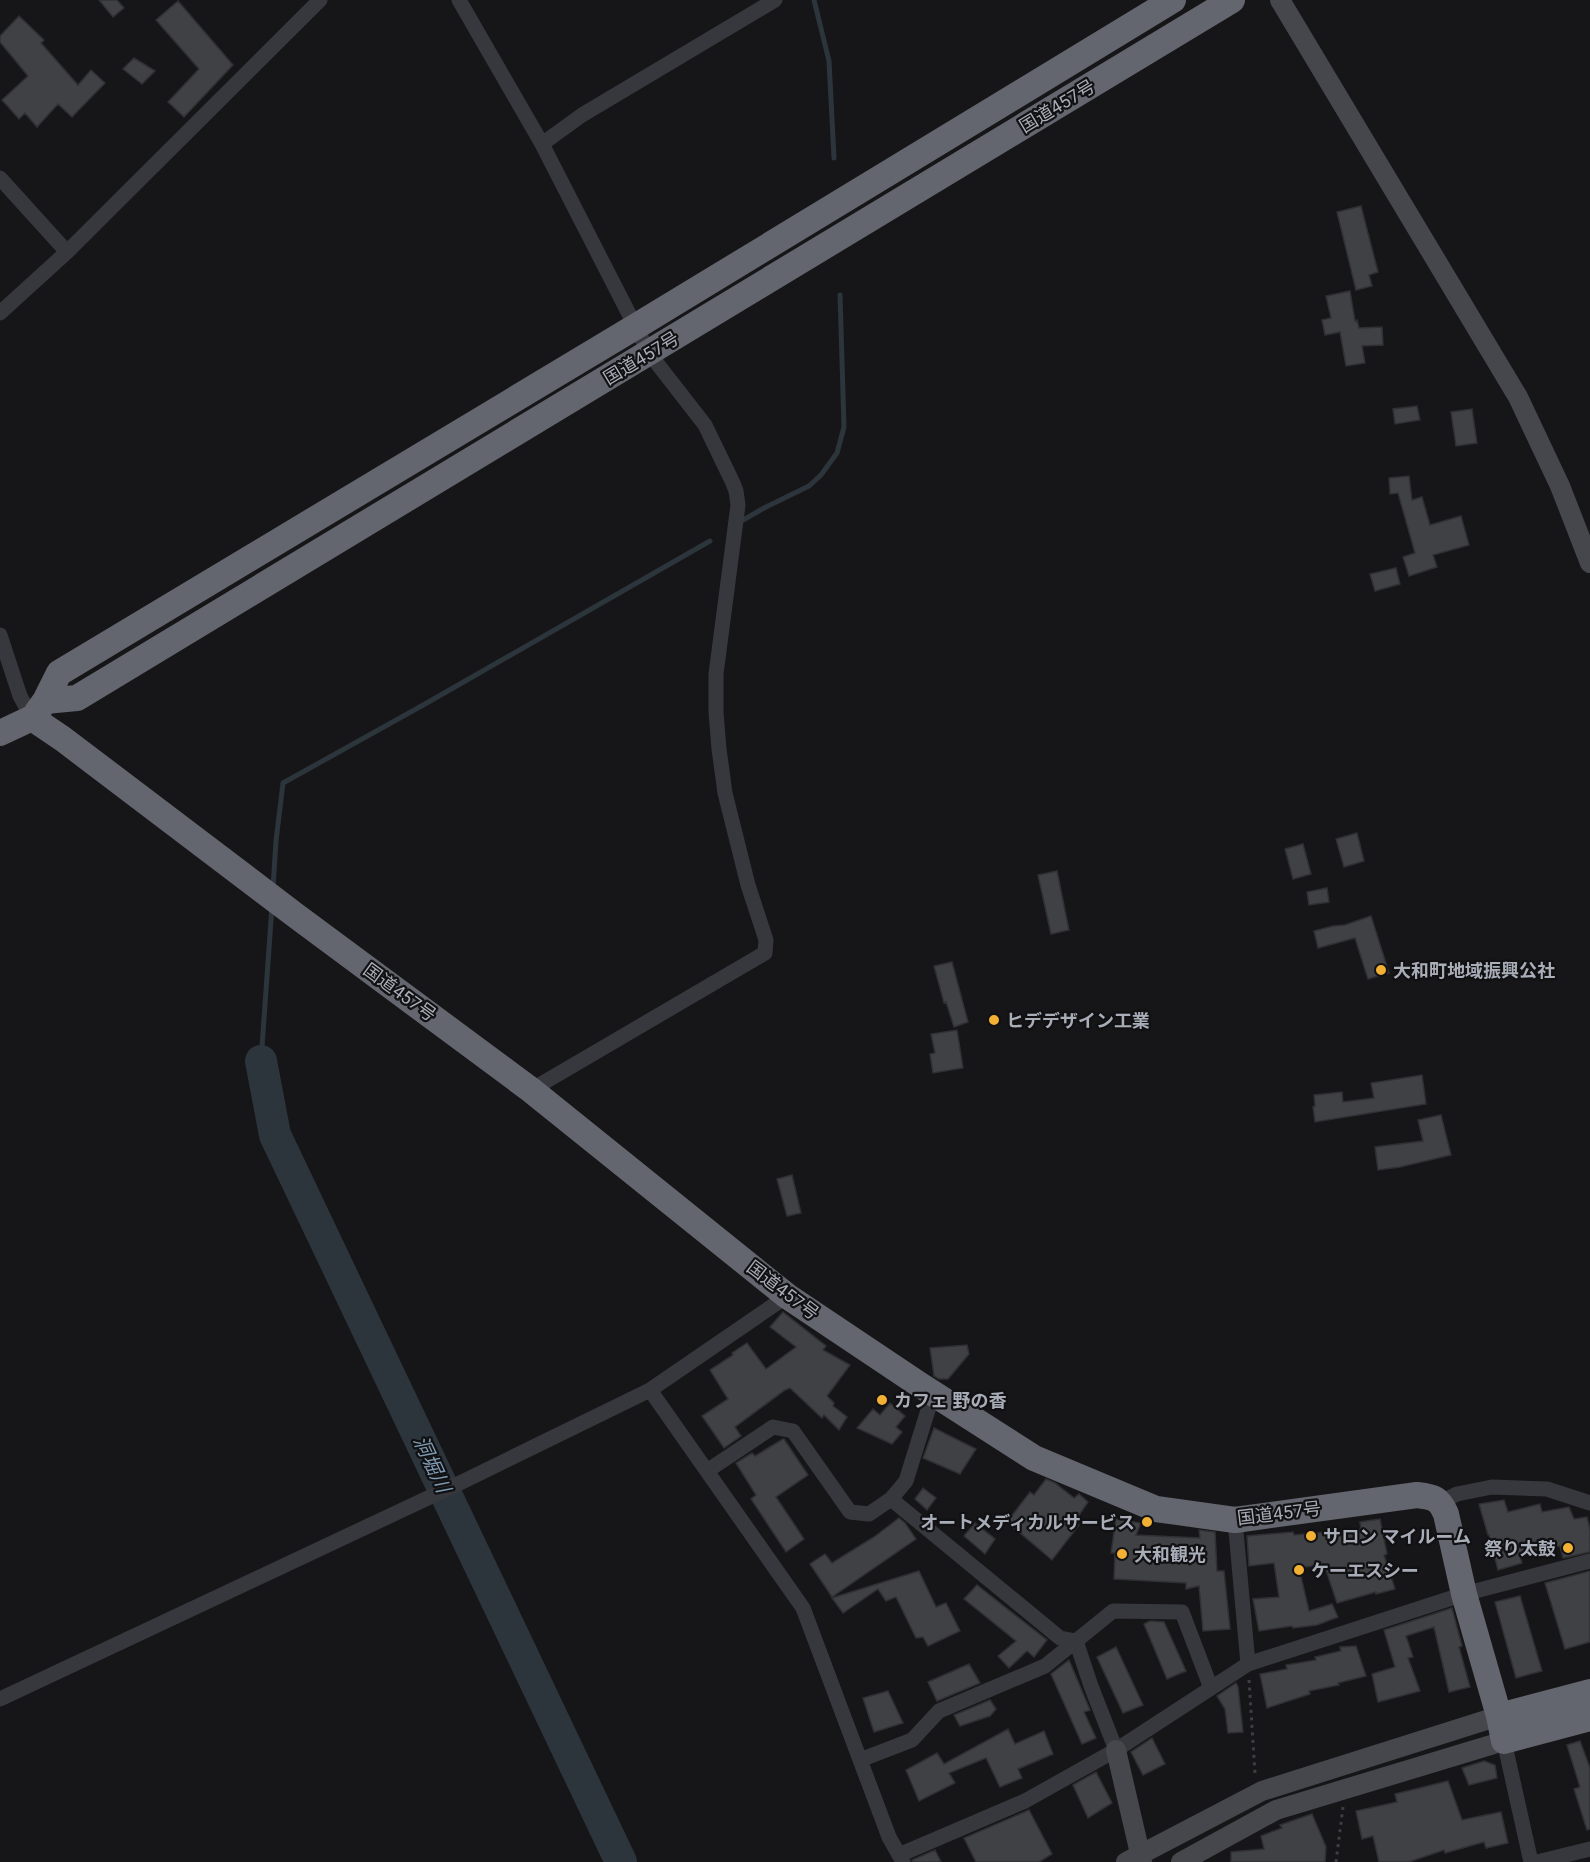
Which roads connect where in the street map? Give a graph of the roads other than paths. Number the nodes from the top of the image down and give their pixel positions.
1 (320, 0) edge
2 (459, 0) edge
3 (775, 0) edge
4 (1173, 0) edge
5 (1232, 0) edge
6 (1280, 0) edge
7 (542, 144) junction
8 (0, 178) edge
9 (67, 252) junction
10 (0, 313) edge
11 (635, 327) junction
12 (649, 353) junction
13 (1590, 563) edge
14 (0, 635) edge
15 (38, 709) junction
16 (0, 733) edge
17 (531, 1090) junction
18 (787, 1296) junction
19 (650, 1390) junction
20 (933, 1394) junction
21 (707, 1471) junction
22 (891, 1499) junction
23 (1441, 1502) junction
24 (1590, 1503) edge
25 (1235, 1520) junction
26 (1590, 1561) edge
27 (1464, 1593) junction
28 (1076, 1641) junction
29 (1248, 1664) junction
30 (1211, 1688) junction
31 (1590, 1692) edge
32 (0, 1699) edge
33 (1590, 1718) edge
34 (1502, 1729) junction
35 (1116, 1750) junction
36 (860, 1760) junction
37 (1590, 1850) edge
38 (901, 1858) edge
39 (1136, 1860) edge
40 (1180, 1862) edge
41 (1531, 1862) edge
42 (1537, 1862) edge

1 - 9 street
2 - 7 street
3 - 7 street
4 - 11 highway, 国道457号
5 - 12 highway, 国道457号
6 - 13 street
7 - 11 street
8 - 9 street
9 - 10 street
11 - 12 street
11 - 15 highway, 国道457号
12 - 15 highway, 国道457号
12 - 17 street
14 - 15 street
15 - 16 highway, 国道457号
15 - 17 highway, 国道457号
17 - 18 highway, 国道457号
18 - 19 street
18 - 20 highway, 国道457号
19 - 21 street
19 - 32 street
20 - 22 street
20 - 25 highway, 国道457号
21 - 22 street
21 - 36 street
22 - 28 street
23 - 24 street
23 - 25 highway, 国道457号
23 - 27 highway
25 - 29 street
26 - 27 street
27 - 29 street
27 - 34 highway
28 - 30 street
28 - 35 street
28 - 36 street
29 - 30 street
30 - 35 street
31 - 34 highway
33 - 34 highway
34 - 39 street
34 - 40 street
34 - 41 street
35 - 38 street
35 - 39 street
36 - 38 street
37 - 42 street

